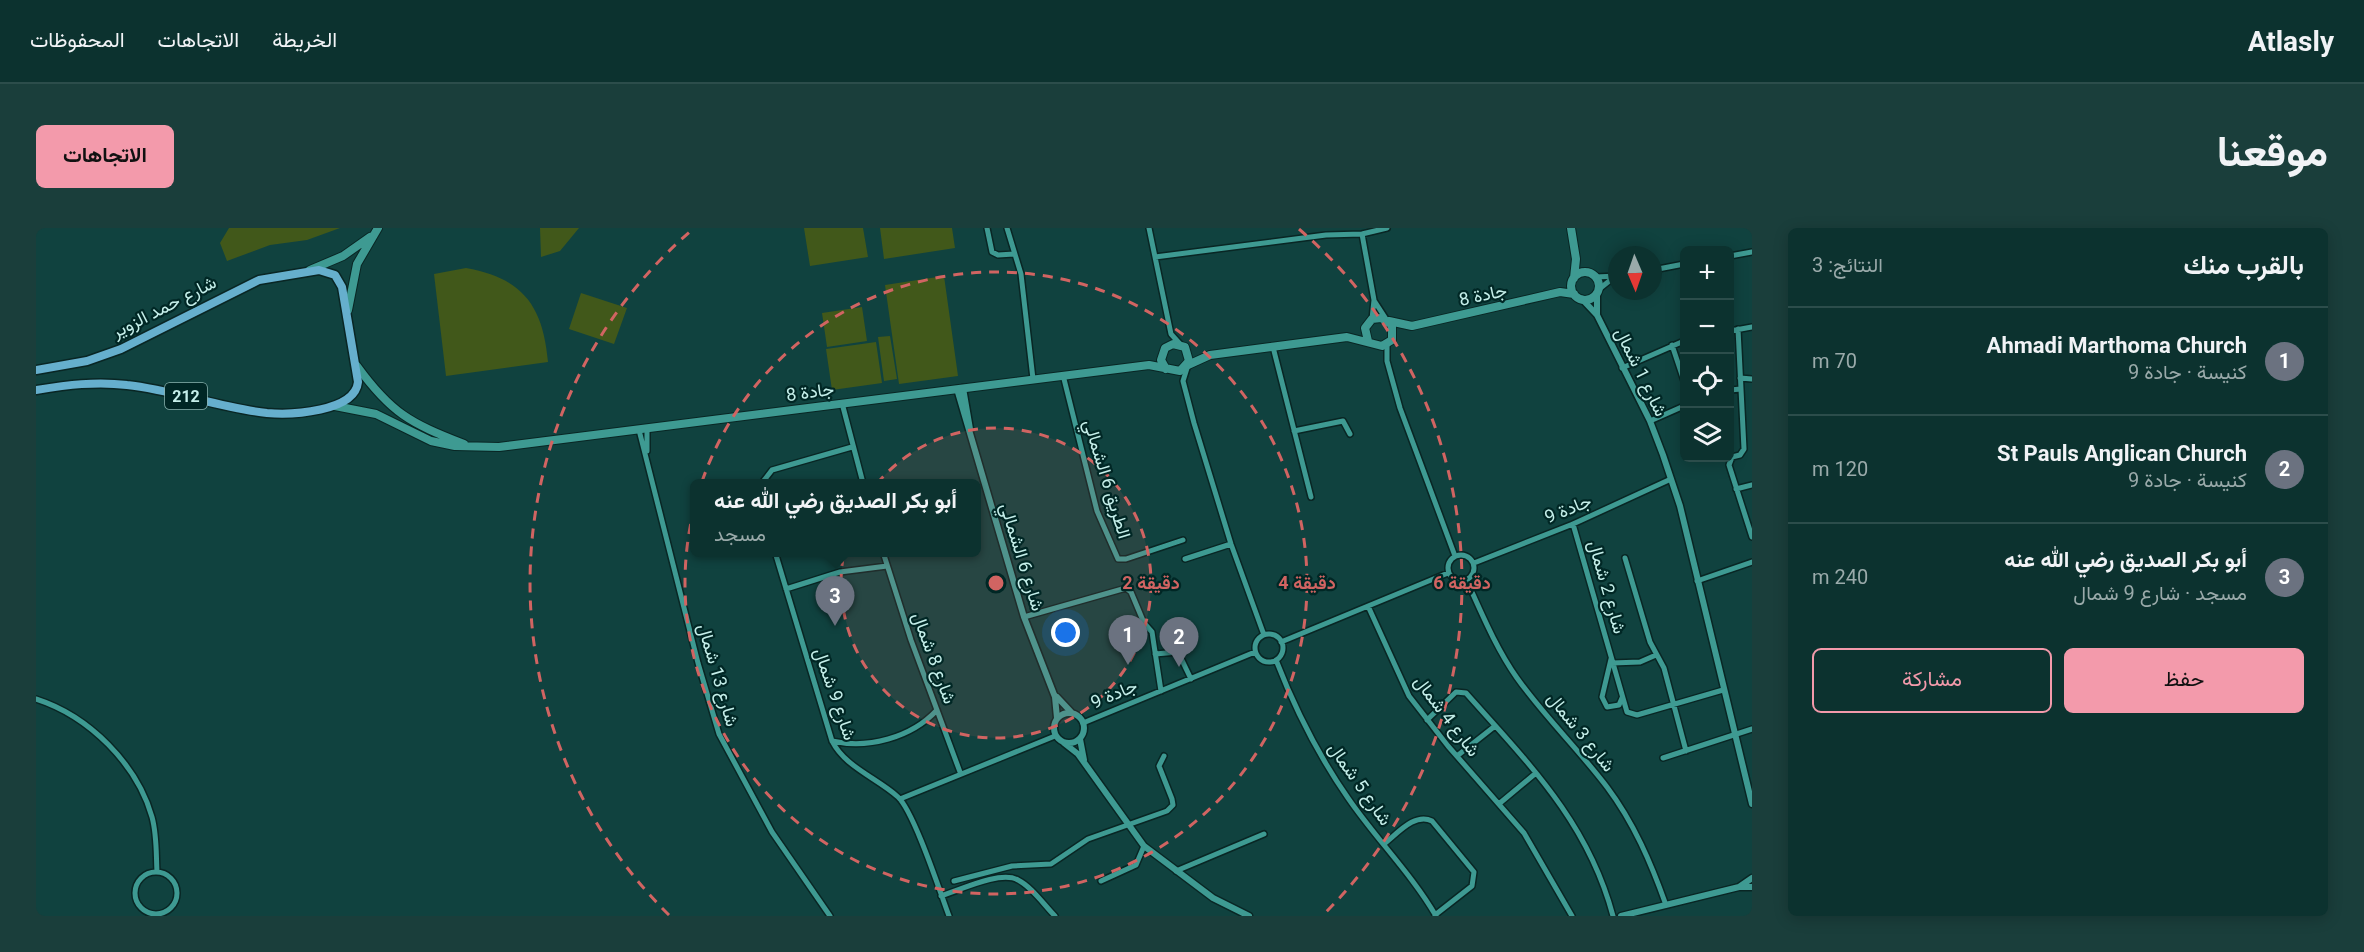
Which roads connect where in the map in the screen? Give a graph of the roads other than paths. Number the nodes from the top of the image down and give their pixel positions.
1 (987, 228) edge
2 (1007, 228) edge
3 (1149, 228) edge
4 (1387, 228) edge
5 (1571, 228) edge
6 (376, 231) edge
7 (1362, 234) junction
8 (1752, 252) edge
9 (1014, 254) junction
10 (1576, 254) junction
11 (1734, 255) edge
12 (1155, 257) junction
13 (1680, 265) edge
14 (1662, 268) edge
15 (307, 271) junction
16 (1592, 275) junction
17 (1608, 276) edge
18 (1573, 280) junction
19 (1608, 283) edge
20 (1560, 292) junction
21 (1597, 292) junction
22 (1574, 294) junction
23 (1582, 299) junction
24 (1374, 300) junction
25 (348, 310) junction
26 (1597, 315) junction
27 (1387, 320) junction
28 (1370, 321) junction
29 (1412, 326) junction
30 (1752, 327) edge
31 (1738, 329) junction
32 (1734, 330) edge
33 (1171, 334) junction
34 (1347, 337) junction
35 (1368, 341) junction
36 (1389, 342) junction
37 (1680, 342) edge
38 (1672, 345) junction
39 (1183, 346) junction
40 (1376, 346) junction
41 (1273, 347) junction
42 (1163, 352) junction
43 (1210, 355) junction
44 (1387, 361) junction
45 (1149, 364) junction
46 (1188, 365) junction
47 (357, 366) junction
48 (1622, 368) junction
49 (1680, 369) edge
50 (36, 370) edge
51 (1168, 370) junction
52 (1063, 375) junction
53 (1740, 378) junction
54 (1033, 379) junction
55 (1752, 379) edge
56 (1183, 381) junction
57 (960, 388) junction
58 (1741, 389) junction
59 (36, 390) edge
60 (1734, 390) edge
61 (842, 403) junction
62 (335, 406) junction
63 (1680, 408) edge
64 (1650, 421) junction
65 (643, 429) junction
66 (1294, 431) junction
67 (1350, 434) dead end
68 (474, 447) junction
69 (852, 447) junction
70 (765, 479) edge
71 (862, 479) edge
72 (1671, 479) junction
73 (1752, 485) edge
74 (1736, 489) junction
75 (1311, 497) dead end
76 (1574, 524) junction
77 (1752, 537) edge
78 (1183, 540) dead end
79 (1231, 544) junction
80 (1455, 556) junction
81 (776, 557) edge
82 (884, 557) edge
83 (1185, 558) dead end
84 (1625, 558) dead end
85 (1474, 562) junction
86 (1752, 562) edge
87 (887, 566) junction
88 (1448, 573) junction
89 (1467, 581) junction
90 (1697, 581) junction
91 (786, 589) junction
92 (1368, 606) junction
93 (1024, 617) junction
94 (1264, 635) junction
95 (1281, 642) junction
96 (1255, 652) junction
97 (1155, 654) junction
98 (1656, 654) junction
99 (1276, 660) junction
100 (1612, 661) junction
101 (1191, 679) junction
102 (1723, 690) junction
103 (1053, 691) junction
104 (1161, 691) junction
105 (1622, 698) junction
106 (36, 699) edge
107 (1674, 704) junction
108 (937, 710) junction
109 (1072, 713) junction
110 (1057, 718) junction
111 (1427, 720) junction
112 (1083, 723) junction
113 (1495, 726) junction
114 (1752, 729) edge
115 (1055, 736) junction
116 (1736, 736) junction
117 (1080, 739) junction
118 (832, 741) junction
119 (1064, 743) junction
120 (1686, 751) junction
121 (1164, 756) dead end
122 (1457, 756) junction
123 (1664, 758) dead end
124 (1086, 766) junction
125 (960, 772) junction
126 (1536, 773) junction
127 (900, 799) junction
128 (1500, 803) junction
129 (1752, 804) edge
130 (1127, 824) junction
131 (1264, 834) dead end
132 (1384, 844) junction
133 (1144, 846) junction
134 (1176, 871) junction
135 (156, 872) junction
136 (1752, 878) edge
137 (954, 881) dead end
138 (1101, 881) dead end
139 (1739, 887) junction
140 (1752, 887) edge
141 (942, 896) junction
142 (1666, 905) junction
143 (151, 915) edge
144 (830, 916) edge
145 (949, 916) edge
146 (1055, 916) edge
147 (1249, 916) edge
148 (1436, 916) edge
149 (1572, 916) edge
150 (1613, 916) edge
151 (1621, 916) edge

1 - 9 street
2 - 9 street
3 - 12 street
4 - 7 street
5 - 10 main road
6 - 15 main road
6 - 25 main road
7 - 12 street
7 - 24 street
8 - 11 street
9 - 54 street
10 - 16 main road
10 - 18 main road
12 - 33 street
13 - 14 street
15 - 25 main road
15 - 50 main road, شارع حمد الزوير
16 - 17 street
16 - 18 main road
16 - 21 main road
18 - 20 main road, جادة 8
18 - 22 main road
19 - 21 street
20 - 22 main road, جادة 8
20 - 29 main road, جادة 8
21 - 23 main road
21 - 26 street, شارع 1 شمال
22 - 23 main road
23 - 26 street, شارع 1 شمال
24 - 27 street
24 - 28 street
25 - 47 main road
26 - 48 street, شارع 1 شمال
27 - 28 main road
27 - 29 main road, جادة 8
27 - 36 main road
28 - 34 main road
28 - 35 main road
29 - 36 main road, جادة 8
30 - 31 street
31 - 32 street
31 - 53 street
33 - 39 street
33 - 42 street
34 - 35 main road
34 - 41 main road
35 - 40 main road
36 - 40 main road
36 - 44 street
37 - 38 street
38 - 48 street
38 - 49 street
39 - 42 main road
39 - 43 main road
39 - 46 main road
40 - 44 street
41 - 43 main road
41 - 66 street
42 - 45 main road, جادة 8
42 - 51 main road
43 - 46 main road
44 - 80 street
45 - 51 main road, جادة 8
45 - 52 main road, جادة 8
46 - 51 main road
46 - 56 street
47 - 62 main road
47 - 68 main road, جادة 8
48 - 64 street, شارع 1 شمال
51 - 56 street
52 - 54 main road, جادة 8
52 - 78 street, الطريق 6 الشمالي
53 - 55 street
53 - 58 street
54 - 57 main road, جادة 8
56 - 79 street
57 - 61 main road, جادة 8
57 - 93 street, شارع 6 الشمالي
58 - 60 street
58 - 74 street
59 - 62 main road, 212
61 - 65 main road, جادة 8
61 - 69 street
62 - 68 main road, جادة 8
63 - 64 street
64 - 72 street, شارع 1 شمال
65 - 68 main road, جادة 8
65 - 144 street, شارع 13 شمال
66 - 67 street
66 - 75 street
69 - 70 street
69 - 71 street
72 - 76 street, جادة 9
72 - 90 street, شارع 1 شمال
73 - 74 street
74 - 77 street
76 - 85 street, جادة 9
76 - 100 street, شارع 2 شمال
79 - 83 street
79 - 94 street
80 - 85 street
80 - 88 street
81 - 91 street, شارع 9 شمال
82 - 87 street, شارع 8 شمال
84 - 98 street
85 - 89 street
86 - 90 street
87 - 91 street
87 - 108 street, شارع 8 شمال
88 - 89 street
88 - 92 street
89 - 142 street, شارع 3 شمال
90 - 102 street, شارع 1 شمال
91 - 118 street, شارع 9 شمال
92 - 95 street
92 - 111 street, شارع 4 شمال
93 - 97 street
93 - 103 street, شارع 6 الشمالي
94 - 95 street
94 - 96 street
95 - 99 street
96 - 99 street
96 - 101 street, جادة 9
97 - 101 street
97 - 104 street
98 - 100 street
98 - 107 street
99 - 132 street, شارع 5 شمال
100 - 105 street, شارع 2 شمال
100 - 105 street, شارع 2 شمال
101 - 104 street, جادة 9
102 - 107 street
102 - 116 street, شارع 1 شمال
103 - 109 street, شارع 6 الشمالي
103 - 110 street, شارع 6 الشمالي
104 - 112 street, جادة 9
105 - 107 street
106 - 135 street
107 - 120 street
108 - 118 street
108 - 125 street, شارع 8 شمال
109 - 110 street
109 - 112 street
110 - 115 street
111 - 113 street
111 - 122 street, شارع 4 شمال
112 - 117 street
113 - 122 street
113 - 126 street
114 - 116 street
115 - 119 street
115 - 125 street
116 - 120 street
116 - 129 street, شارع 1 شمال
117 - 119 street
117 - 124 street
118 - 127 street, شارع 9 شمال
119 - 124 street
120 - 123 street
121 - 130 street
122 - 128 street, شارع 4 شمال
124 - 130 street
125 - 127 street
126 - 128 street
126 - 150 street
127 - 141 street, شارع 9 شمال
128 - 149 street, شارع 4 شمال
130 - 133 street
130 - 137 street
131 - 134 street
132 - 148 street, شارع 5 شمال
132 - 148 street
133 - 134 street
133 - 138 street
134 - 147 street
135 - 143 street
135 - 143 street
136 - 139 street
139 - 140 street
139 - 142 street
141 - 145 street, شارع 9 شمال
141 - 146 street
142 - 151 street

